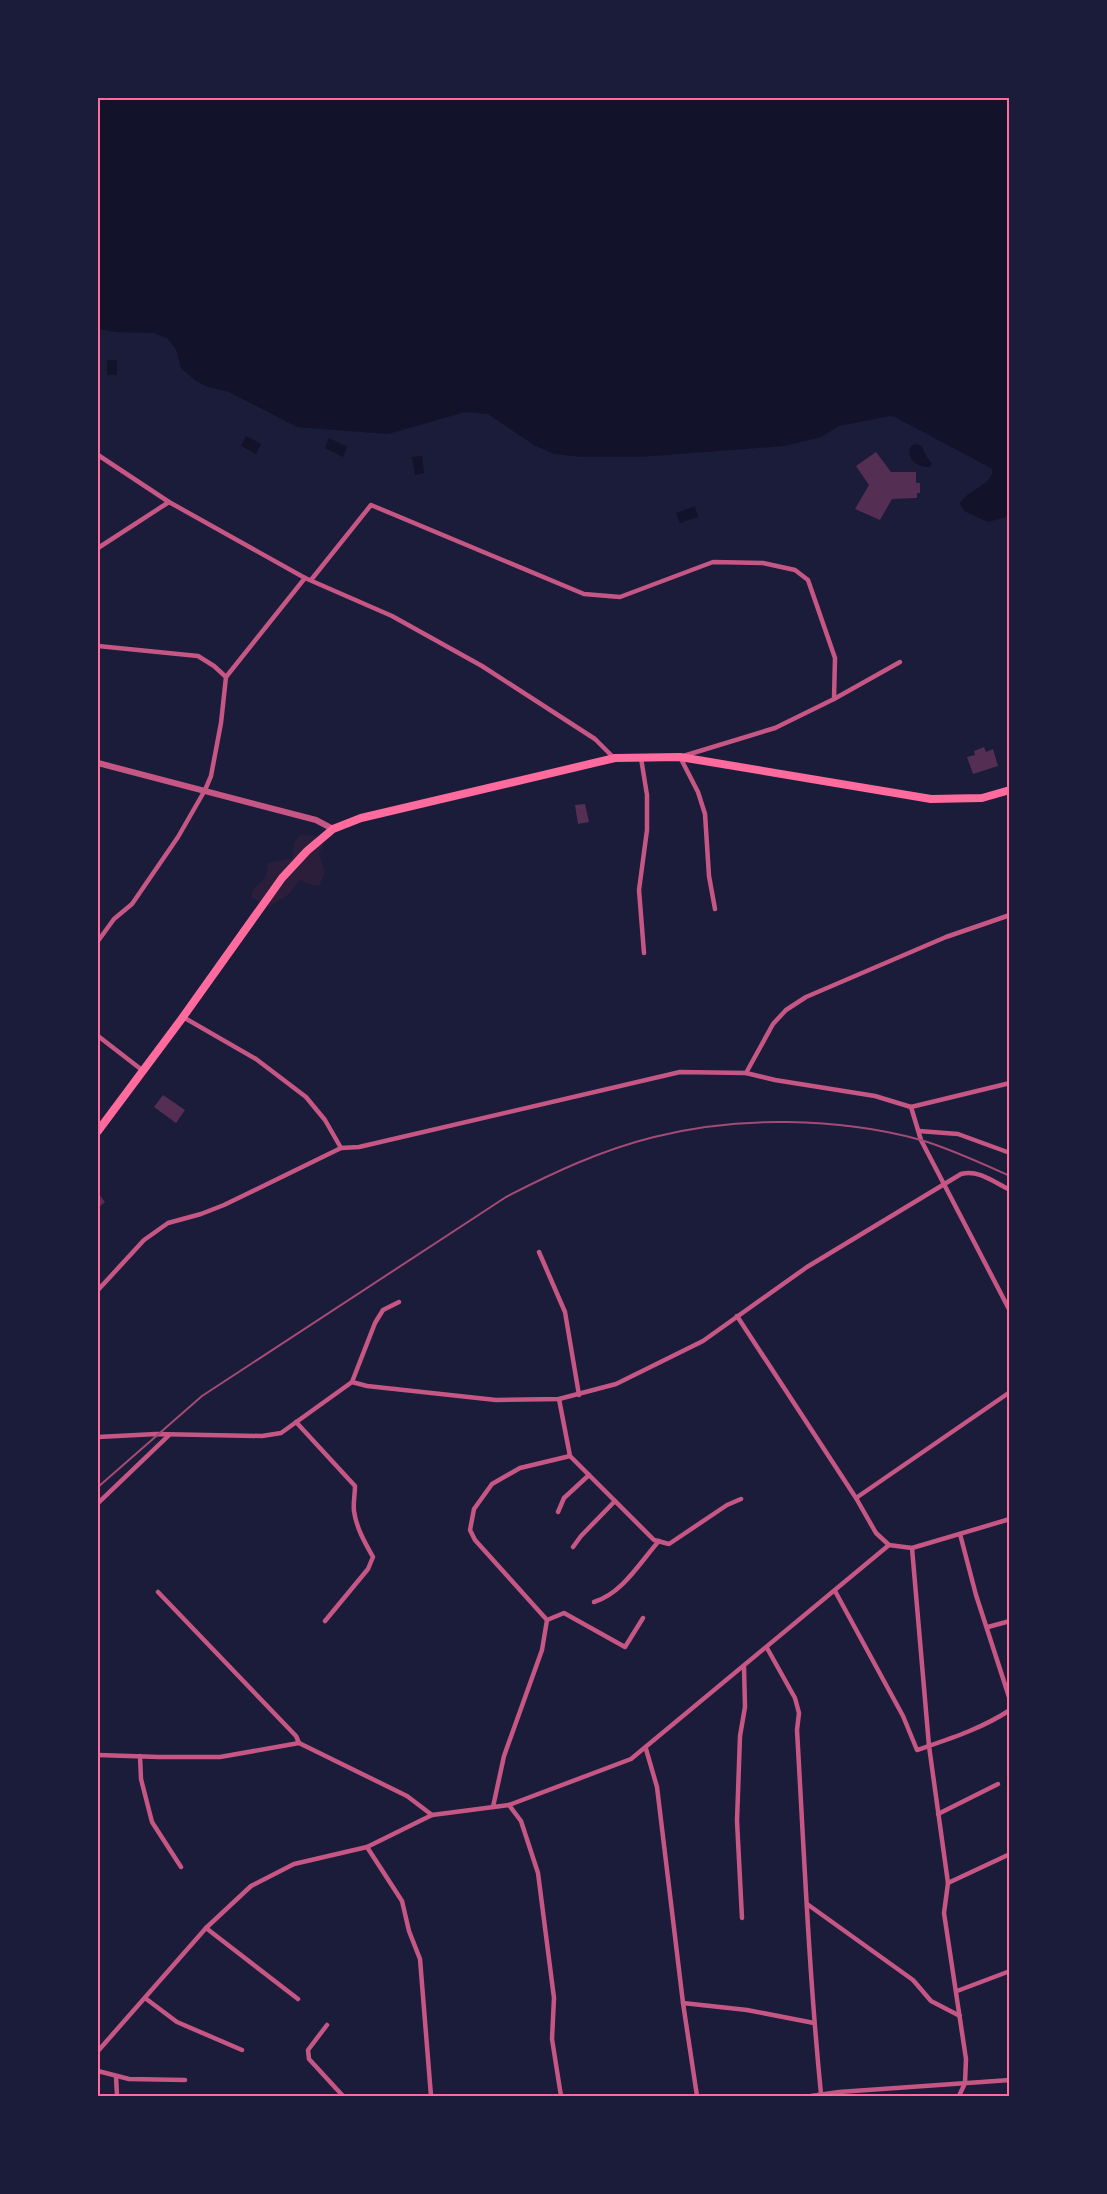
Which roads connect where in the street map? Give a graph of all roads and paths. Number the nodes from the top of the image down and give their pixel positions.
1 (98, 455) edge
2 (169, 502) junction
3 (98, 548) edge
4 (305, 578) junction
5 (311, 580) junction
6 (98, 646) edge
7 (900, 662) dead end
8 (226, 676) junction
9 (834, 699) junction
10 (680, 757) junction
11 (615, 758) junction
12 (641, 758) junction
13 (98, 763) edge
14 (205, 790) junction
15 (1010, 790) edge
16 (333, 830) junction
17 (715, 909) dead end
18 (1010, 915) edge
19 (98, 941) edge
20 (644, 953) dead end
21 (183, 1017) junction
22 (98, 1036) edge
23 (142, 1070) junction
24 (746, 1073) junction
25 (1010, 1083) edge
26 (911, 1107) junction
27 (98, 1131) edge
28 (919, 1131) junction
29 (341, 1148) junction
30 (1010, 1153) edge
31 (943, 1183) junction
32 (1010, 1190) edge
33 (539, 1252) dead end
34 (98, 1290) edge
35 (399, 1302) dead end
36 (1010, 1311) edge
37 (737, 1316) junction
38 (352, 1382) junction
39 (1010, 1392) edge
40 (579, 1395) junction
41 (559, 1399) junction
42 (296, 1422) junction
43 (169, 1435) junction
44 (98, 1437) edge
45 (570, 1456) junction
46 (589, 1475) junction
47 (856, 1498) junction
48 (741, 1499) dead end
49 (615, 1501) junction
50 (98, 1503) edge
51 (558, 1512) dead end
52 (1010, 1519) edge
53 (960, 1534) junction
54 (659, 1541) junction
55 (889, 1545) junction
56 (573, 1547) dead end
57 (912, 1548) junction
58 (835, 1591) junction
59 (158, 1592) dead end
60 (594, 1602) dead end
61 (643, 1618) dead end
62 (547, 1620) junction
63 (325, 1621) dead end
64 (1010, 1621) edge
65 (988, 1627) junction
66 (767, 1648) junction
67 (744, 1667) junction
68 (1010, 1700) edge
69 (1010, 1710) edge
70 (299, 1743) junction
71 (929, 1746) junction
72 (98, 1747) edge
73 (646, 1749) junction
74 (99, 1755) edge
75 (140, 1756) junction
76 (998, 1784) dead end
77 (509, 1805) junction
78 (493, 1807) junction
79 (938, 1814) junction
80 (432, 1815) junction
81 (367, 1847) junction
82 (1010, 1854) edge
83 (182, 1867) dead end
84 (948, 1884) junction
85 (807, 1904) junction
86 (742, 1918) dead end
87 (206, 1928) junction
88 (1008, 1973) edge
89 (957, 1991) junction
90 (145, 1998) junction
91 (298, 1999) dead end
92 (683, 2004) junction
93 (960, 2016) junction
94 (814, 2023) junction
95 (327, 2025) dead end
96 (242, 2049) dead end
97 (98, 2051) edge
98 (98, 2071) edge
99 (116, 2076) junction
100 (185, 2080) dead end
101 (1010, 2080) edge
102 (965, 2083) junction
103 (821, 2094) junction
104 (838, 2094) edge
105 (117, 2097) edge
106 (343, 2097) edge
107 (431, 2097) edge
108 (561, 2097) edge
109 (697, 2097) edge
110 (810, 2097) edge
111 (959, 2097) edge

1 - 2 street
2 - 3 street
2 - 4 street
4 - 5 street
4 - 8 street
5 - 9 street
5 - 11 street
6 - 8 street
7 - 9 street
8 - 14 street
9 - 10 street
10 - 12 main road
10 - 15 main road
10 - 17 street
11 - 12 main road
11 - 16 main road
12 - 20 street
13 - 14 street
14 - 16 street
14 - 19 street
16 - 21 main road
18 - 24 street
21 - 23 main road
21 - 29 street
22 - 23 street
23 - 27 main road
24 - 26 street
24 - 29 street
25 - 26 street
26 - 28 street
28 - 30 street
28 - 31 street
29 - 34 street
31 - 32 street
31 - 36 street
31 - 37 street
33 - 40 street
35 - 38 street
37 - 40 street
37 - 47 street
38 - 41 street
38 - 42 street
39 - 47 street
40 - 41 street
41 - 45 street
42 - 43 street
42 - 63 street
43 - 44 street
43 - 50 street
45 - 46 street
45 - 62 street
46 - 49 street
46 - 51 street
47 - 55 street
48 - 54 street
49 - 54 street
49 - 56 street
52 - 53 street
53 - 57 street
53 - 65 street
54 - 60 street
55 - 57 street
55 - 58 street
57 - 71 street
58 - 66 street
58 - 71 street
59 - 70 street
61 - 62 street
62 - 78 street
64 - 65 street
65 - 68 street
66 - 67 street
66 - 85 street
67 - 73 street
67 - 86 street
69 - 71 street
70 - 75 street
70 - 80 street
71 - 79 street
72 - 74 street
73 - 77 street
73 - 92 street
74 - 75 street
75 - 83 street
76 - 79 street
77 - 78 street
77 - 108 street
78 - 80 street
79 - 84 street
80 - 81 street
81 - 87 street
81 - 107 street
82 - 84 street
84 - 89 street
85 - 93 street
85 - 94 street
87 - 90 street
87 - 91 street
88 - 89 street
89 - 93 street
90 - 96 street
90 - 97 street
92 - 94 street
92 - 109 street
93 - 102 street
94 - 103 street
95 - 106 street
98 - 99 street
99 - 100 street
99 - 105 street
101 - 102 street
102 - 104 street
102 - 111 street
103 - 104 street
103 - 110 street

